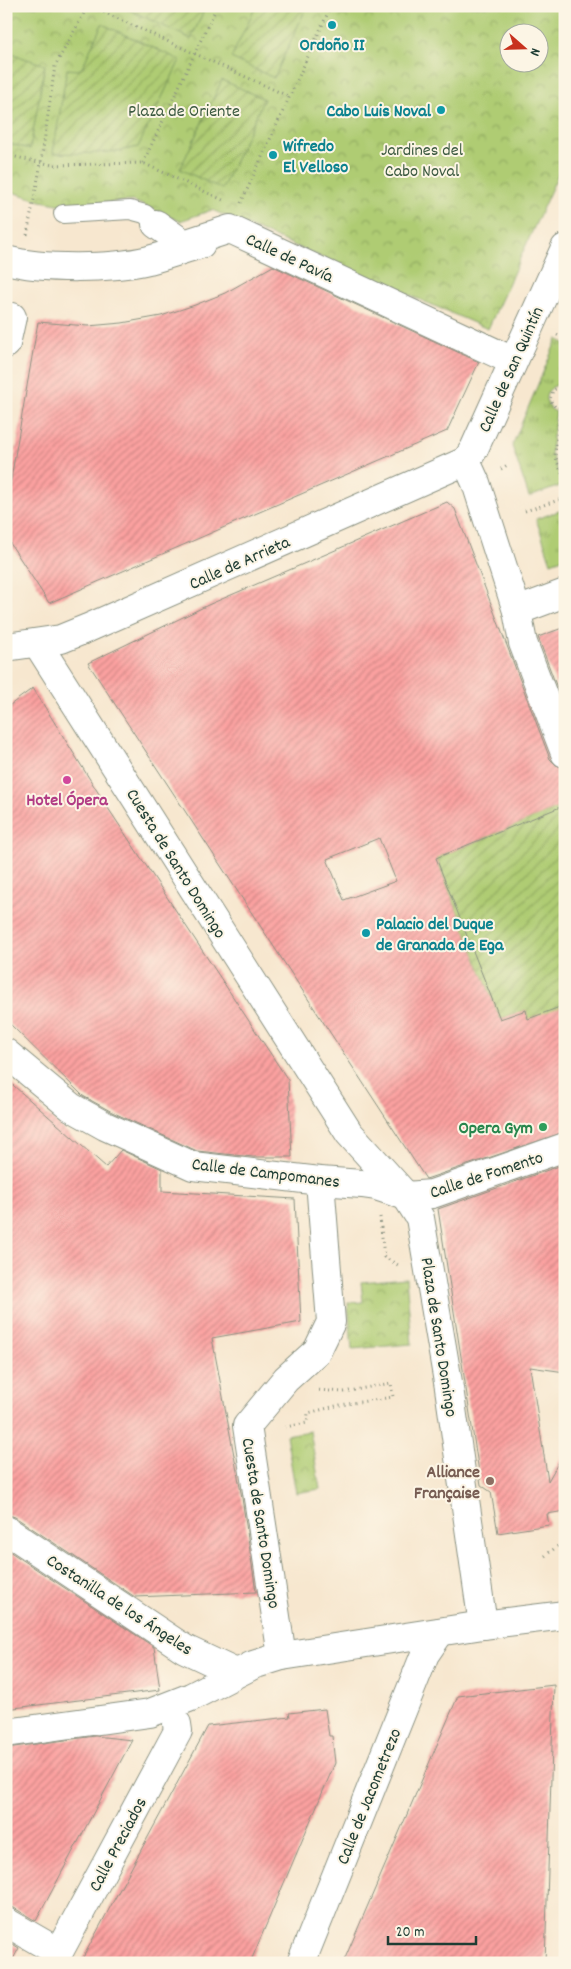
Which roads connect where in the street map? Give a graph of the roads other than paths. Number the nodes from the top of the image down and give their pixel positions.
1 (63, 214) dead end
2 (234, 219) junction
3 (156, 224) joint
4 (565, 248) edge
5 (14, 262) edge
6 (12, 317) dead end
7 (6, 344) edge
8 (513, 361) junction
9 (466, 461) junction
10 (565, 593) edge
11 (517, 611) junction
12 (37, 643) junction
13 (6, 647) edge
14 (565, 753) edge
15 (6, 1053) edge
16 (318, 1082) joint
17 (565, 1147) edge
18 (320, 1181) junction
19 (406, 1196) junction
20 (6, 1530) edge
21 (565, 1615) edge
22 (483, 1625) junction
23 (565, 1631) edge
24 (440, 1632) junction
25 (184, 1649) junction
26 (425, 1654) junction
27 (282, 1656) junction
28 (236, 1673) junction
29 (191, 1697) junction
30 (177, 1724) dead end
31 (6, 1733) edge
32 (132, 1737) dead end
33 (6, 1746) edge
34 (6, 1922) edge
35 (55, 1958) edge
36 (301, 1963) edge

1 - 3 lane, Calle de Pavía
2 - 3 street, Calle de Pavía
2 - 5 street
2 - 8 street, Calle de Pavía
4 - 8 street, Calle de San Quintín
6 - 7 street
8 - 9 street, Calle de San Quintín
9 - 11 street
9 - 12 street, Calle de Arrieta
10 - 11 street
11 - 14 street
12 - 13 street, Calle de Arrieta
12 - 16 street, Cuesta de Santo Domingo
15 - 18 street, Calle de Campomanes
16 - 19 street, Plaza de Santo Domingo
17 - 19 street, Calle de Fomento
18 - 19 street, Calle de Campomanes
18 - 27 street, Cuesta de Santo Domingo
19 - 22 street, Plaza de Santo Domingo
20 - 25 street, Costanilla de los Ángeles
21 - 22 street
22 - 24 street
22 - 26 street
23 - 26 street
24 - 26 street, Calle de Jacometrezo
24 - 27 street
25 - 28 street, Costanilla de los Ángeles
25 - 29 street
26 - 28 street
26 - 36 street, Calle de Jacometrezo
27 - 28 street
28 - 29 street
29 - 31 street
30 - 35 street, Calle Preciados
32 - 33 street
34 - 35 street

